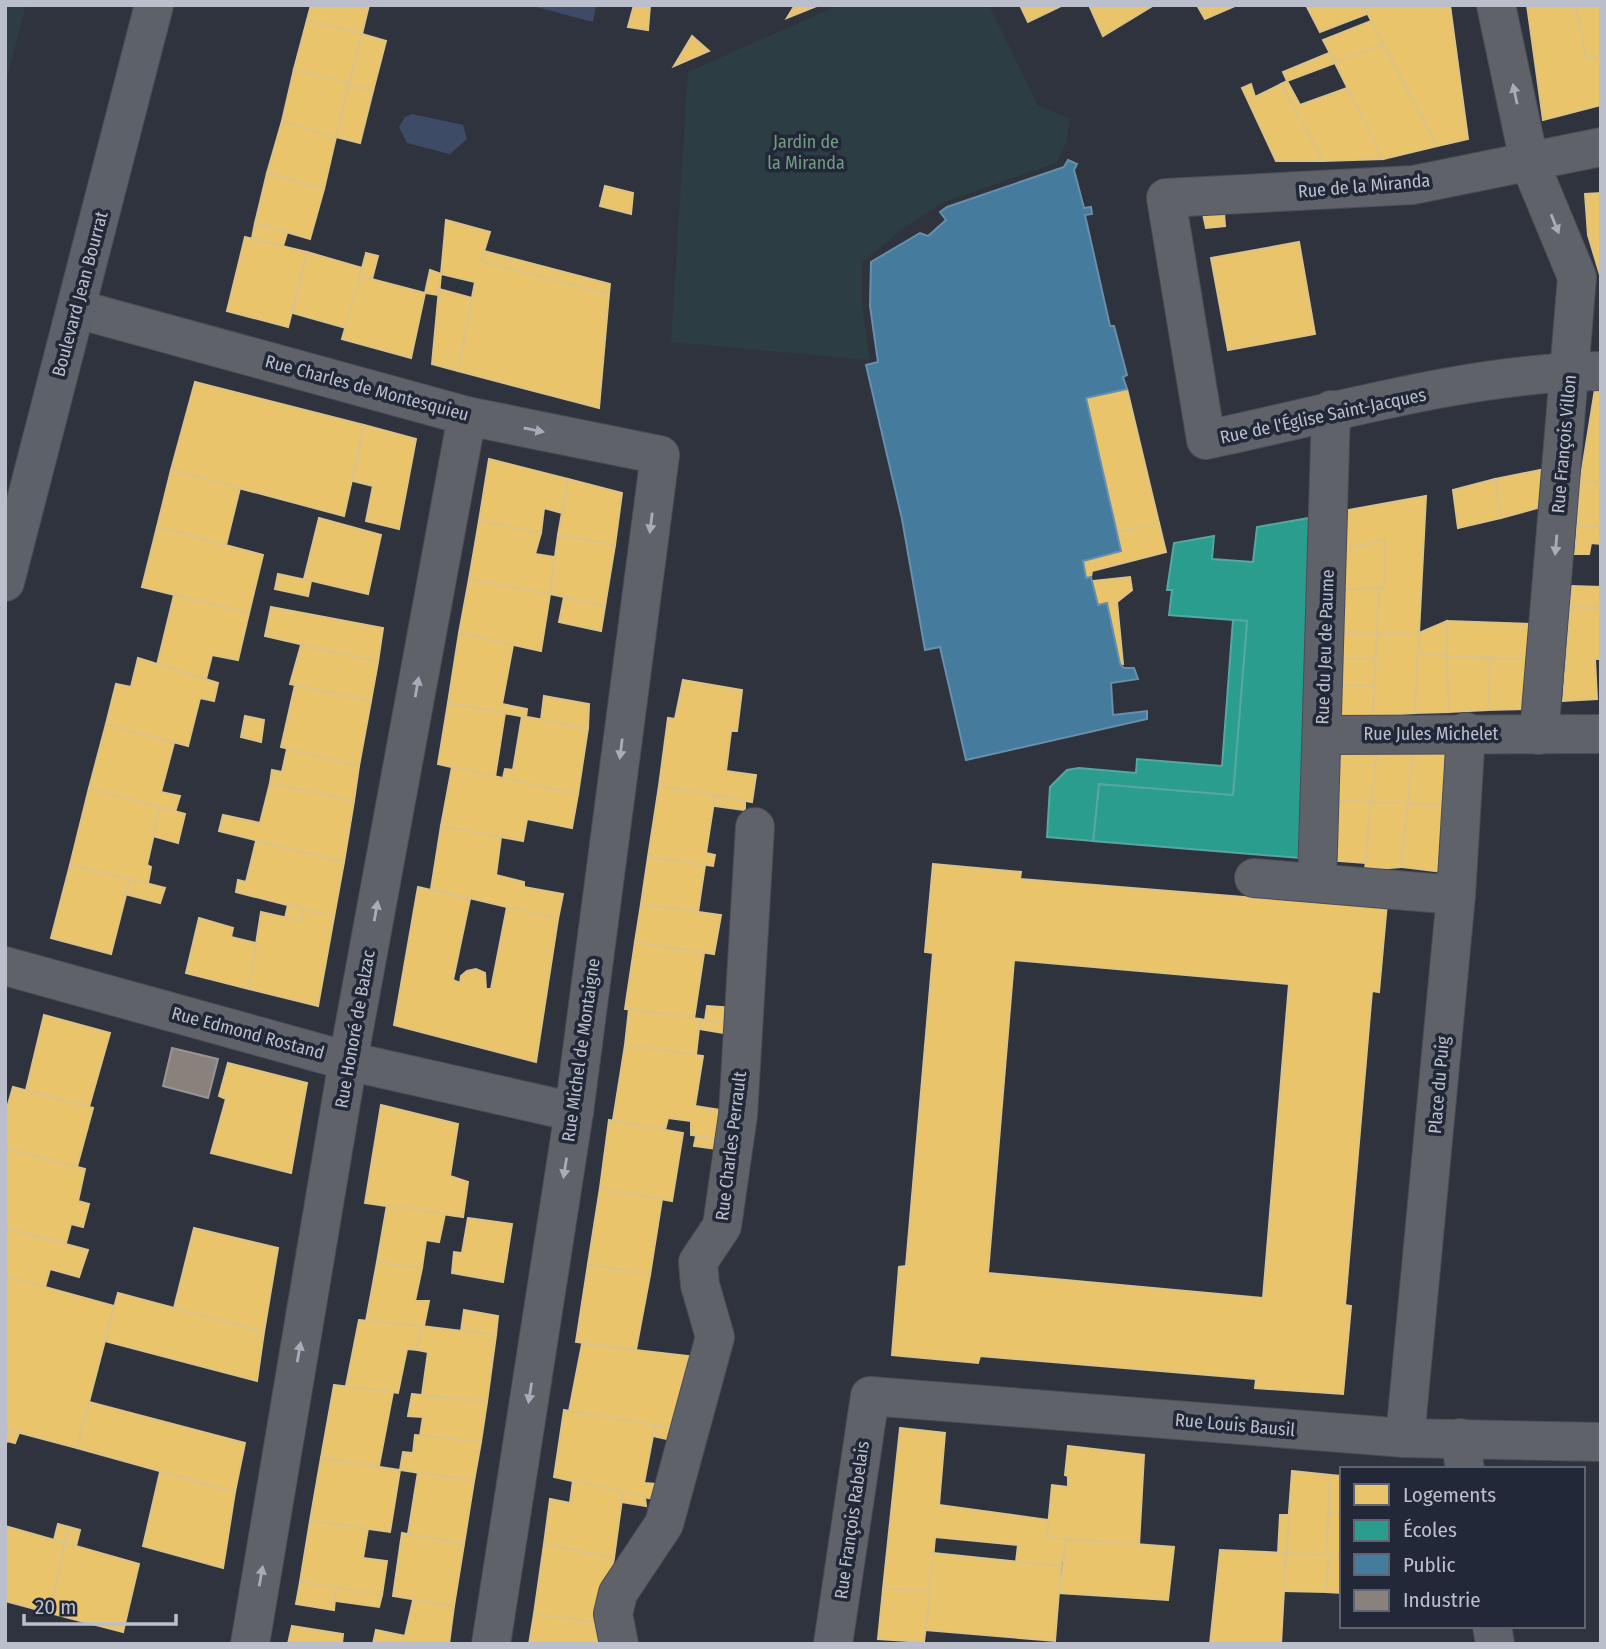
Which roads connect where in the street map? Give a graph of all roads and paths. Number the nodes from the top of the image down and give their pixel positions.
1 (154, 5) edge
2 (1496, 5) edge
3 (1601, 147) edge
4 (1530, 161) junction
5 (1166, 198) joint
6 (77, 309) junction
7 (1586, 372) edge
8 (1331, 410) junction
9 (467, 416) junction
10 (660, 456) joint
11 (5, 582) edge
12 (1466, 732) junction
13 (1601, 733) edge
14 (1322, 735) junction
15 (1539, 735) junction
16 (755, 827) dead end
17 (1254, 877) dead end
18 (1317, 883) junction
19 (1456, 895) junction
20 (5, 966) edge
21 (348, 1061) junction
22 (573, 1112) junction
23 (870, 1396) joint
24 (1405, 1438) junction
25 (1601, 1442) edge
26 (1463, 1453) edge
27 (250, 1644) edge
28 (491, 1644) edge
29 (619, 1644) edge
30 (833, 1644) edge

1 - 6 main road, Boulevard Jean Bourrat
4 -> 2 street, Rue François Villon
3 - 4 street, Rue de la Miranda
4 - 5 street, Rue de la Miranda
4 -> 7 street, Rue François Villon
5 - 8 street, Rue de l'Église Saint-Jacques
6 - 9 street, Rue Charles de Montesquieu
6 - 11 main road, Boulevard Jean Bourrat
7 - 8 street, Rue de l'Église Saint-Jacques
7 -> 15 street, Rue François Villon
8 - 14 street, Rue du Jeu de Paume
9 -> 10 street, Rue Charles de Montesquieu
21 -> 9 street, Rue Honoré de Balzac
10 -> 22 street, Rue Michel de Montaigne
12 - 14 street, Rue Jules Michelet
12 - 15 street, Rue Jules Michelet
12 - 19 street, Place du Puig
13 - 15 street
14 - 18 street, Rue du Jeu de Paume
16 - 29 street, Rue Charles Perrault
17 - 18 street
18 - 19 street
19 - 24 street, Place du Puig
20 - 21 street, Rue Edmond Rostand
21 - 22 street, Rue Edmond Rostand
27 -> 21 street, Rue Honoré de Balzac
22 -> 28 street, Rue Michel de Montaigne
23 - 24 street, Rue Louis Bausil
23 - 30 street, Rue François Rabelais
24 - 26 street, Rue Louis Bausil
25 - 26 street, Rue Louis Bausil

